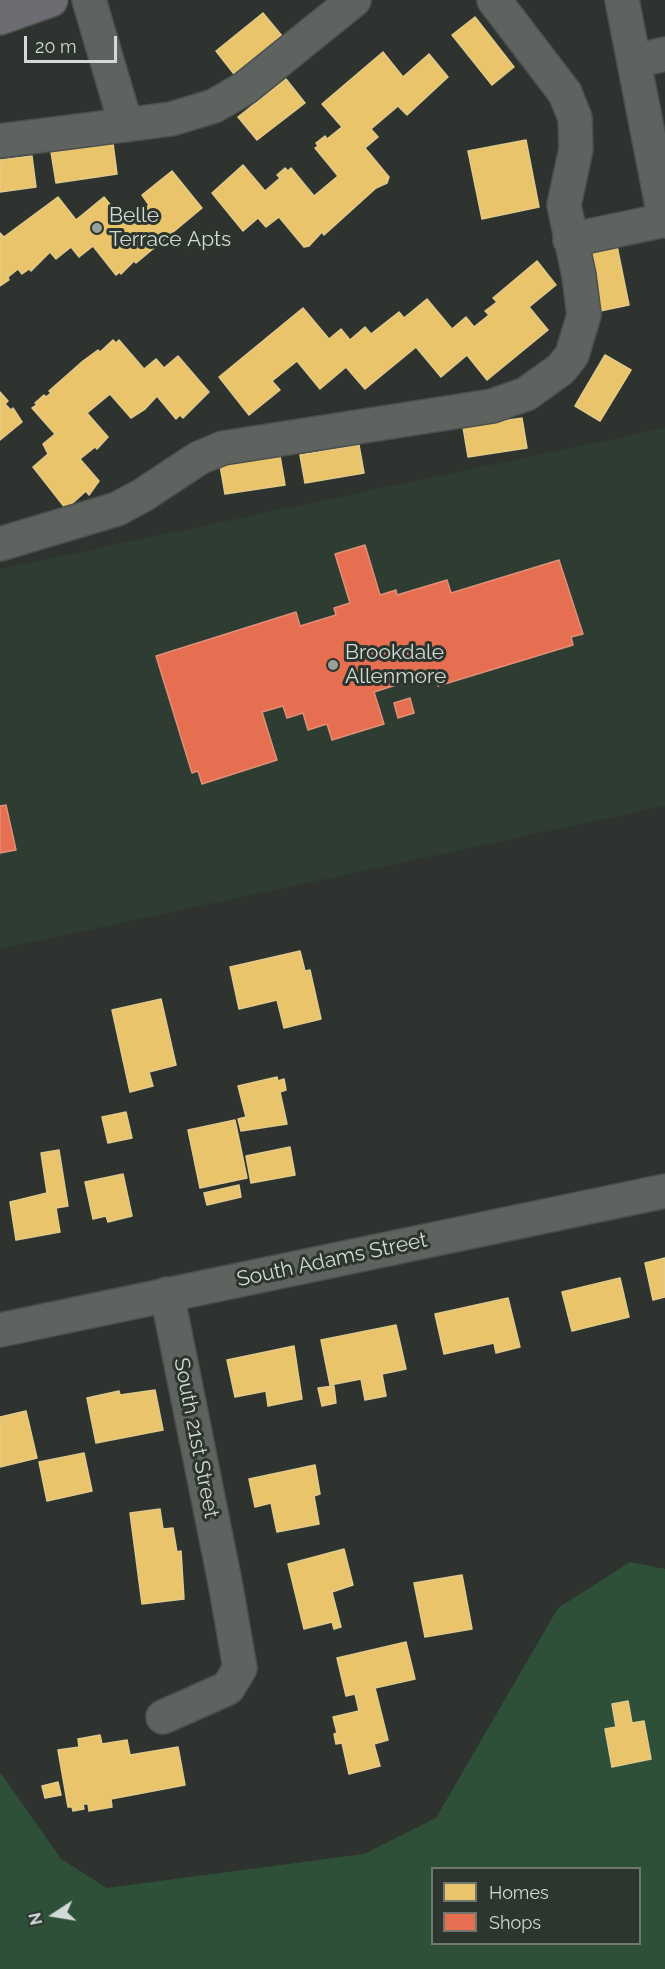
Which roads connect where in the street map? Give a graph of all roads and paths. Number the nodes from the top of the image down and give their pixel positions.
1 (89, 0) edge
2 (354, 0) edge
3 (495, 0) edge
4 (622, 0) edge
5 (40, 2) edge
6 (0, 18) edge
7 (665, 54) edge
8 (634, 61) junction
9 (126, 125) junction
10 (0, 141) edge
11 (664, 211) edge
12 (570, 240) junction
13 (0, 544) edge
14 (665, 1191) edge
15 (167, 1294) junction
16 (0, 1330) edge
17 (163, 1717) dead end

1 - 9 street
2 - 9 street
3 - 12 street
4 - 8 street
5 - 6 main road
7 - 8 street
8 - 11 street
9 - 10 street
11 - 12 street
12 - 13 street
14 - 15 street, South Adams Street
15 - 16 street, South Adams Street
15 - 17 street, South 21st Street

